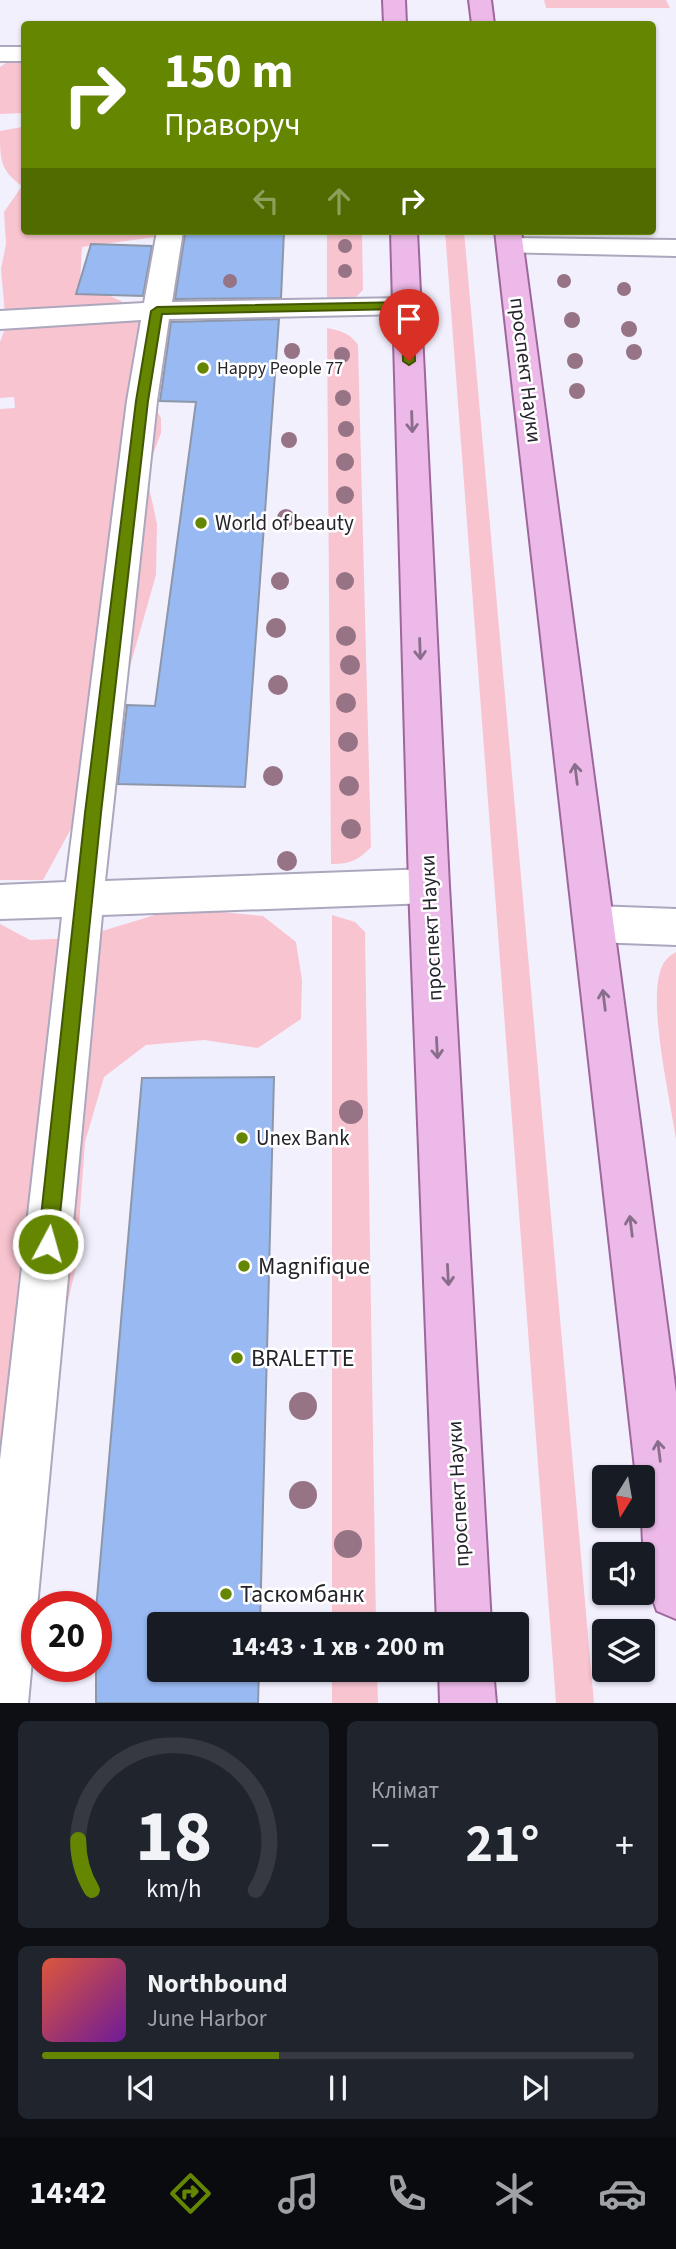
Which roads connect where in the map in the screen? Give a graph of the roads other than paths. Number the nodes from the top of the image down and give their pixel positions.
1 (394, 0) edge
2 (480, 0) edge
3 (395, 21) edge
4 (483, 21) edge
5 (0, 54) edge
6 (21, 54) edge
7 (169, 235) edge
8 (404, 235) edge
9 (509, 239) edge
10 (676, 248) edge
11 (407, 306) junction
12 (157, 311) junction
13 (0, 320) edge
14 (429, 886) junction
15 (83, 898) junction
16 (0, 902) edge
17 (594, 924) junction
18 (676, 927) edge
19 (676, 1592) edge
20 (463, 1612) edge
21 (467, 1682) edge
22 (0, 1703) edge
23 (468, 1703) edge

1 - 3 main road
2 - 4 main road
5 - 6 lane
7 - 12 lane
8 - 11 main road, проспект Науки
9 - 10 lane
17 -> 9 main road, проспект Науки
11 - 12 lane
11 -> 14 main road, проспект Науки
12 - 13 lane
12 - 15 lane
14 - 15 lane
14 -> 20 main road, проспект Науки
15 - 16 lane
15 - 22 lane
17 - 18 lane
19 -> 17 main road, проспект Науки
21 - 23 main road

